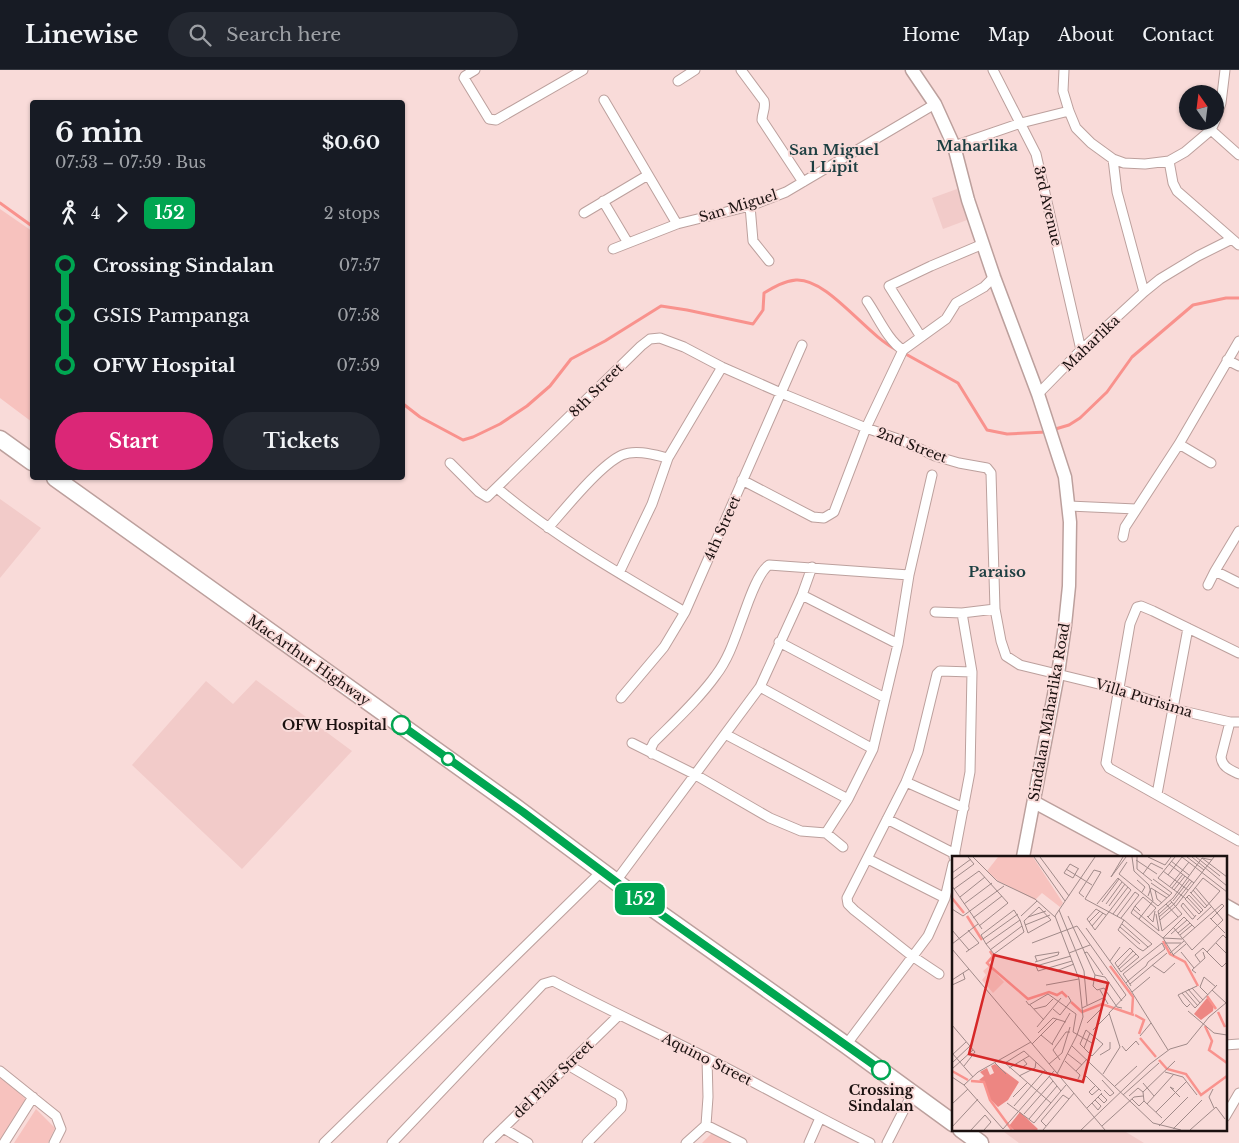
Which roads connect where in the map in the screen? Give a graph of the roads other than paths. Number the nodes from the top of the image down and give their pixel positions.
1 (475, 70) edge
2 (583, 70) edge
3 (695, 70) edge
4 (741, 70) edge
5 (912, 70) edge
6 (993, 70) edge
7 (1064, 70) edge
8 (1225, 70) edge
9 (678, 81) dead end
10 (1223, 85) edge
11 (604, 100) dead end
12 (934, 104) junction
13 (1069, 111) junction
14 (1021, 123) junction
15 (1208, 130) edge
16 (1219, 130) edge
17 (954, 146) junction
18 (1239, 154) edge
19 (1113, 159) junction
20 (1169, 161) junction
21 (648, 175) junction
22 (803, 182) junction
23 (603, 201) junction
24 (750, 206) junction
25 (584, 213) dead end
26 (677, 224) junction
27 (1235, 242) edge
28 (628, 243) junction
29 (983, 244) junction
30 (613, 249) dead end
31 (769, 261) dead end
32 (994, 277) junction
33 (1144, 292) junction
34 (867, 301) dead end
35 (921, 337) junction
36 (1239, 342) edge
37 (802, 345) dead end
38 (902, 350) junction
39 (1082, 350) junction
40 (1228, 360) junction
41 (1239, 366) edge
42 (722, 367) junction
43 (781, 393) junction
44 (1038, 394) junction
45 (866, 428) junction
46 (0, 439) edge
47 (1179, 444) junction
48 (668, 458) junction
49 (30, 461) edge
50 (450, 463) dead end
51 (1211, 463) dead end
52 (932, 475) dead end
53 (58, 480) edge
54 (742, 480) junction
55 (497, 488) junction
56 (1068, 506) junction
57 (1136, 509) junction
58 (548, 528) junction
59 (1239, 531) edge
60 (1124, 537) dead end
61 (812, 567) junction
62 (1215, 571) junction
63 (619, 573) junction
64 (909, 575) junction
65 (1239, 583) edge
66 (1208, 585) dead end
67 (802, 595) junction
68 (995, 609) junction
69 (685, 612) junction
70 (935, 612) dead end
71 (962, 613) junction
72 (1188, 628) junction
73 (779, 642) junction
74 (898, 644) junction
75 (1239, 653) edge
76 (972, 672) junction
77 (1058, 674) junction
78 (760, 687) junction
79 (1119, 689) junction
80 (621, 698) dead end
81 (885, 698) junction
82 (1174, 709) junction
83 (1235, 722) edge
84 (725, 734) junction
85 (632, 743) dead end
86 (874, 749) junction
87 (652, 754) junction
88 (694, 774) junction
89 (1239, 774) edge
90 (906, 782) junction
91 (1158, 794) junction
92 (848, 799) junction
93 (1034, 802) junction
94 (964, 808) junction
95 (887, 819) junction
96 (826, 833) junction
97 (1239, 841) edge
98 (843, 847) dead end
99 (955, 855) edge
100 (1023, 856) edge
101 (1134, 856) edge
102 (868, 859) junction
103 (952, 868) edge
104 (602, 871) junction
105 (616, 881) junction
106 (945, 898) junction
107 (1226, 906) edge
108 (1239, 912) edge
109 (912, 956) junction
110 (939, 974) dead end
111 (618, 1016) junction
112 (1226, 1044) edge
113 (1239, 1044) edge
114 (846, 1045) junction
115 (707, 1058) junction
116 (568, 1065) junction
117 (0, 1070) edge
118 (1239, 1093) edge
119 (912, 1094) junction
120 (34, 1097) junction
121 (1226, 1115) edge
122 (820, 1118) junction
123 (952, 1122) edge
124 (706, 1125) junction
125 (503, 1128) junction
126 (962, 1130) edge
127 (4, 1143) edge
128 (54, 1143) edge
129 (324, 1143) edge
130 (392, 1143) edge
131 (488, 1143) edge
132 (528, 1143) edge
133 (587, 1143) edge
134 (686, 1143) edge
135 (742, 1143) edge
136 (809, 1143) edge
137 (870, 1143) edge
138 (887, 1143) edge
139 (980, 1143) edge

1 - 2 street
3 - 9 street
4 - 22 street
5 - 12 main road, Sindalan Maharlika Road
6 - 14 street, 3rd Avenue
7 - 13 street
8 - 10 street
11 - 21 street
12 - 17 main road, Sindalan Maharlika Road
12 - 22 street, San Miguel
13 - 14 street
13 - 19 street
14 - 17 street
14 - 39 street, 3rd Avenue
15 - 20 street
16 - 18 street
17 - 29 main road, Sindalan Maharlika Road
19 - 20 street
19 - 33 street
20 - 27 street
21 - 23 street
21 - 26 street
22 - 24 street, San Miguel
23 - 25 street
23 - 28 street
24 - 26 street, San Miguel
24 - 31 street
26 - 28 street, San Miguel
27 - 33 street, Maharlika
28 - 30 street, San Miguel
29 - 32 main road, Sindalan Maharlika Road
29 - 35 street
32 - 35 street
32 - 44 main road, Sindalan Maharlika Road
33 - 39 street, Maharlika
34 - 38 street
35 - 38 street
36 - 40 street
37 - 43 street, 4th Street
38 - 45 street
39 - 44 street, Maharlika
40 - 41 street
40 - 47 street
42 - 43 street, 2nd Street
42 - 48 street
42 - 55 street, 8th Street
43 - 45 street, 2nd Street
43 - 54 street, 4th Street
44 - 56 main road, Sindalan Maharlika Road
45 - 54 street
45 - 68 street, 2nd Street
46 - 49 highway
47 - 51 street
47 - 57 street
48 - 58 street
48 - 63 street
50 - 55 street, 8th Street
52 - 64 street
53 - 104 highway, MacArthur Highway
54 - 69 street, 4th Street
55 - 58 street
56 - 57 street
56 - 77 main road, Sindalan Maharlika Road
57 - 60 street
58 - 63 street
59 - 62 street
61 - 64 street
61 - 67 street
61 - 87 street
62 - 65 street
62 - 66 street
63 - 69 street
64 - 74 street
67 - 73 street
67 - 74 street
68 - 71 street
68 - 77 street, 2nd Street
69 - 80 street, 4th Street
70 - 71 street
71 - 76 street
72 - 75 street
72 - 79 street
72 - 82 street
73 - 78 street
73 - 81 street
74 - 81 street
76 - 90 street
76 - 94 street
77 - 79 street, Villa Purisima
77 - 93 main road, Sindalan Maharlika Road
78 - 84 street
78 - 86 street
79 - 82 street, Villa Purisima
79 - 91 street
81 - 86 street
82 - 83 street, Villa Purisima
82 - 91 street
83 - 89 street
84 - 88 street
84 - 92 street
85 - 87 street
86 - 92 street
87 - 88 street
88 - 96 street
88 - 105 street
90 - 94 street
90 - 95 street
91 - 97 street
92 - 96 street
93 - 100 main road, Sindalan Maharlika Road
93 - 101 main road
94 - 99 street
95 - 99 street
95 - 102 street
96 - 98 street
102 - 106 street
102 - 109 street
103 - 106 street
104 - 105 highway, MacArthur Highway
104 - 129 street
105 - 114 highway, MacArthur Highway
106 - 109 street
107 - 108 main road
109 - 110 street
109 - 114 street
111 - 115 street, Aquino Street
111 - 116 street, del Pilar Street
111 - 130 street, Aquino Street
112 - 113 street
114 - 119 highway, MacArthur Highway
115 - 122 street, Aquino Street
115 - 124 street
116 - 125 street, del Pilar Street
116 - 133 street
117 - 120 street
118 - 121 street
119 - 123 highway, MacArthur Highway
119 - 138 street
120 - 127 street
120 - 128 street
122 - 136 street
122 - 137 street, Aquino Street
124 - 134 street
124 - 135 street
125 - 131 street, del Pilar Street
125 - 132 street
126 - 139 highway

